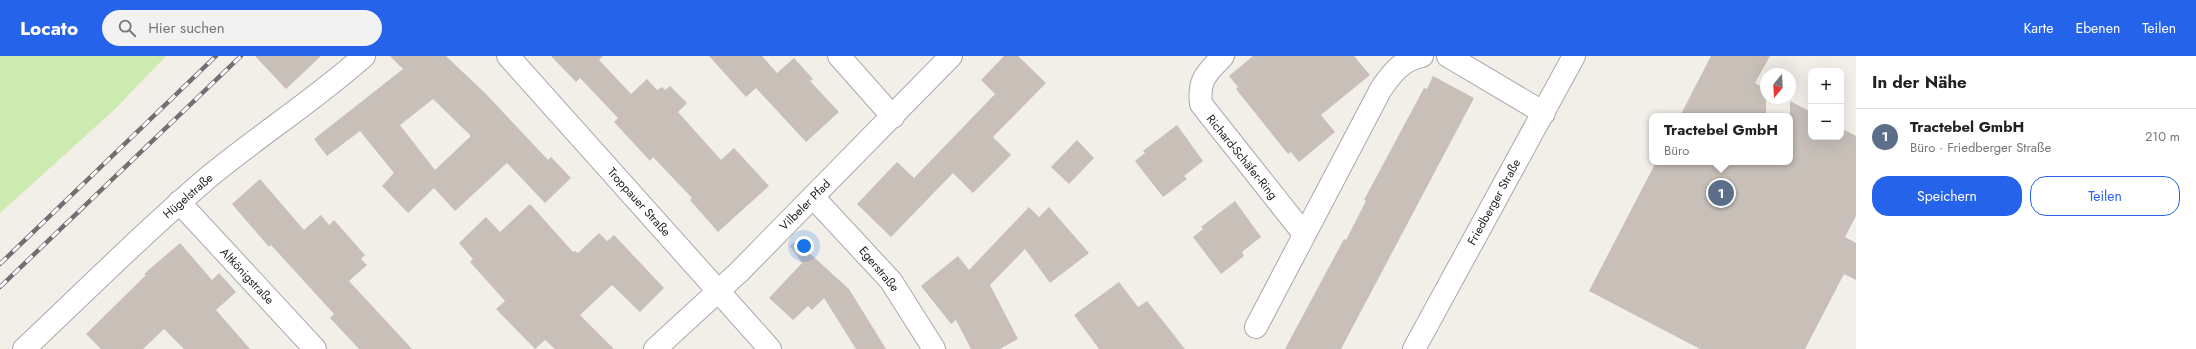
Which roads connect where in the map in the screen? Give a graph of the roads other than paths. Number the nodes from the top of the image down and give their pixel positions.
1 (364, 56) edge
2 (508, 56) edge
3 (839, 56) edge
4 (951, 56) edge
5 (1222, 56) edge
6 (1422, 56) edge
7 (1448, 56) edge
8 (1574, 56) edge
9 (1544, 113) junction
10 (893, 117) junction
11 (813, 197) junction
12 (179, 202) junction
13 (1304, 234) junction
14 (719, 290) junction
15 (1256, 327) dead end
16 (24, 349) edge
17 (315, 349) edge
18 (655, 349) edge
19 (770, 349) edge
20 (934, 349) edge
21 (1414, 349) edge

1 - 12 street, Hügelstraße
2 - 14 street, Troppauer Straße
3 - 10 street
4 - 10 street, Vilbeler Pfad
5 - 13 street, Richard-Schäfer-Ring
6 - 13 street
7 - 9 street
8 - 9 street, Friedberger Straße
9 - 21 street, Friedberger Straße
10 - 11 street, Vilbeler Pfad
11 - 14 street, Vilbeler Pfad
11 - 20 street, Egerstraße
12 - 16 street, Hügelstraße
12 - 17 street, Altkönigstraße
13 - 15 street
14 - 18 street, Vilbeler Pfad
14 - 19 street, Troppauer Straße

